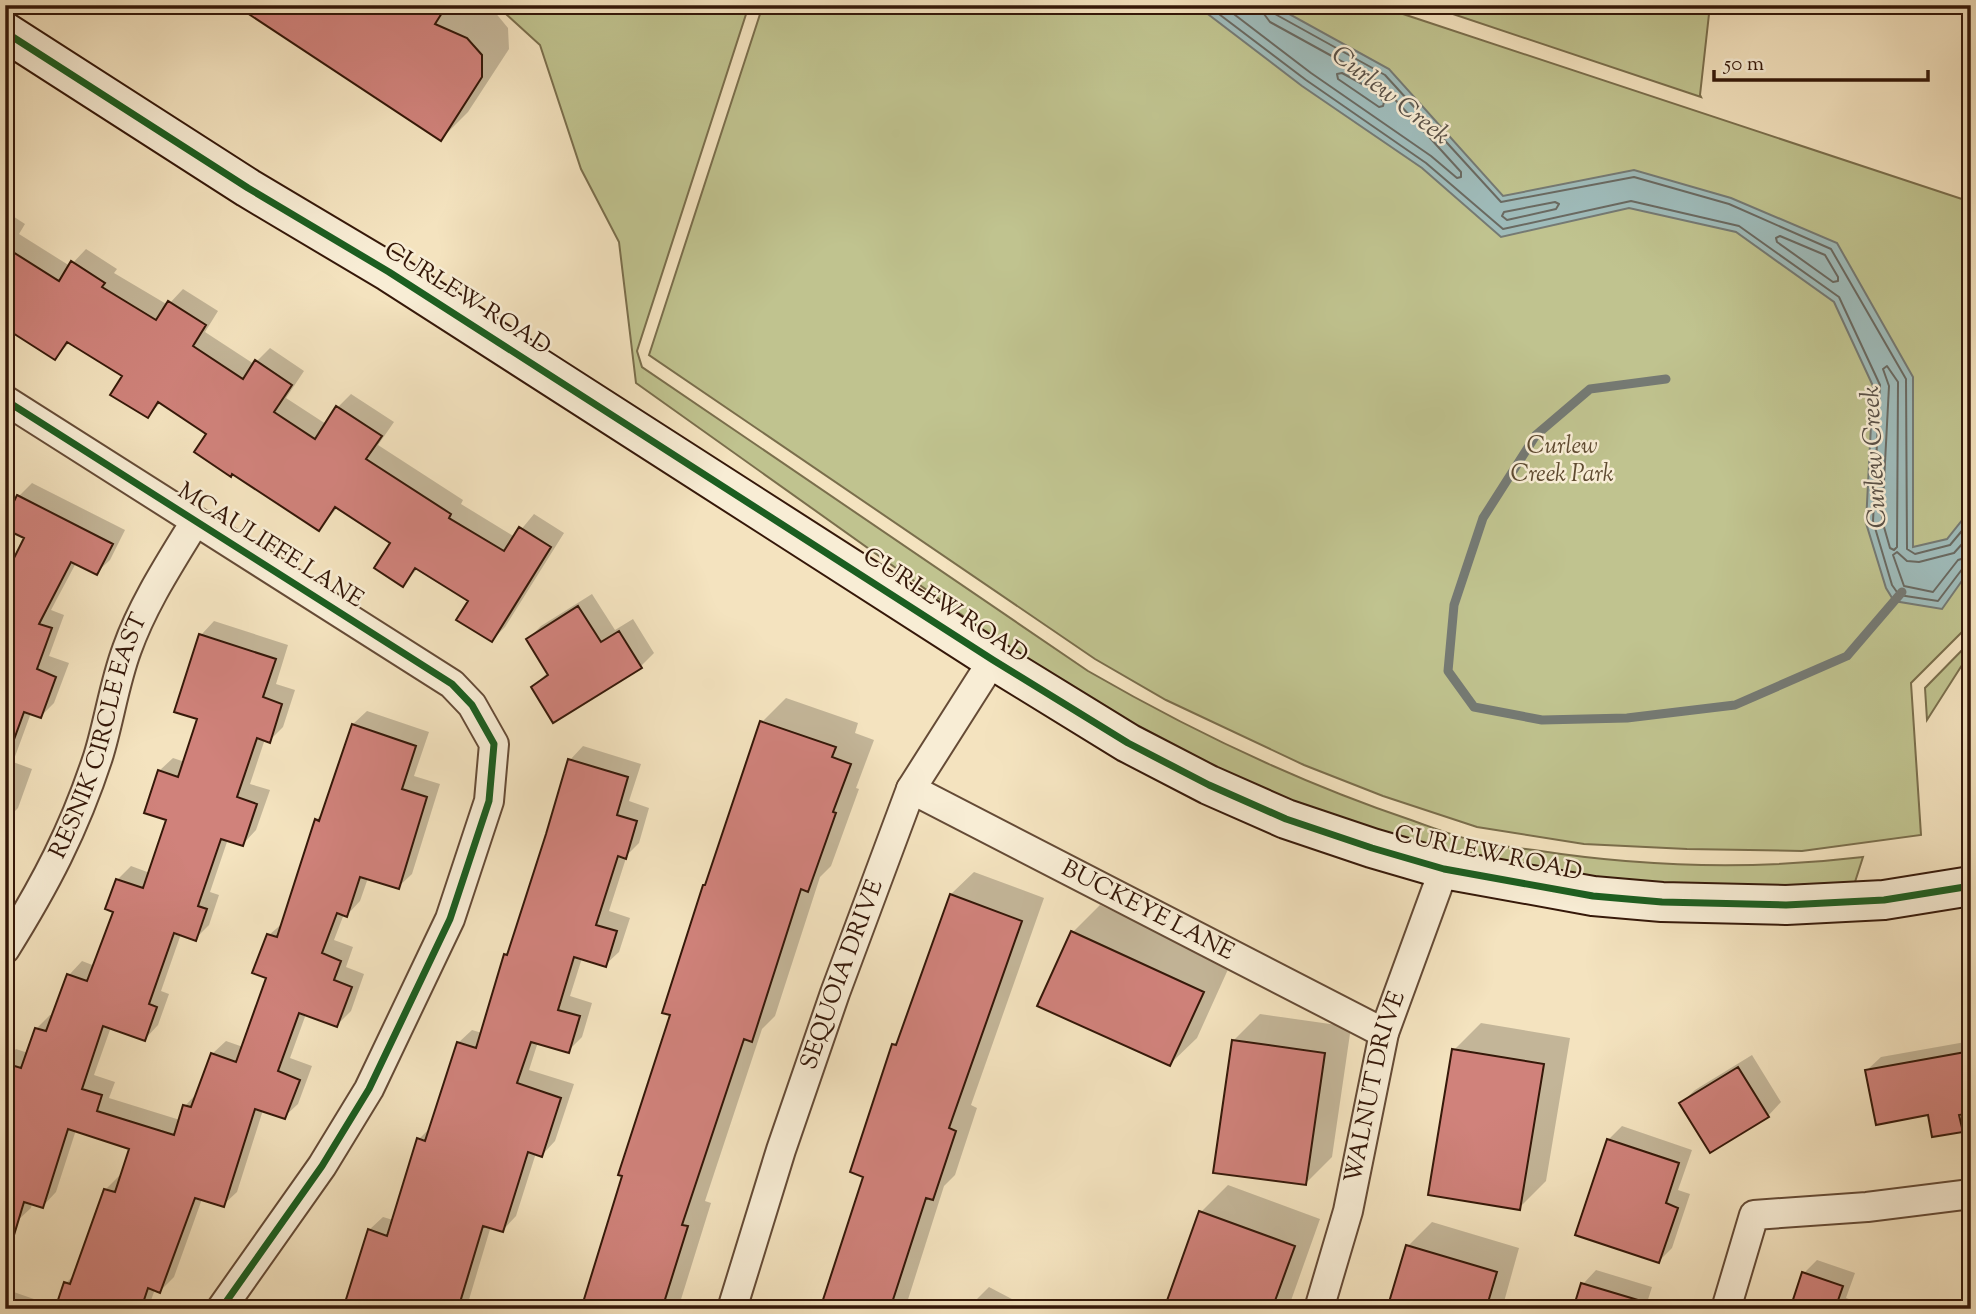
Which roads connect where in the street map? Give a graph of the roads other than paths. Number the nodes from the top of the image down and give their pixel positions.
1 (5, 33) edge
2 (5, 400) edge
3 (195, 522) junction
4 (993, 660) junction
5 (911, 789) junction
6 (1444, 869) junction
7 (1971, 886) edge
8 (5, 949) edge
9 (1384, 1033) junction
10 (1971, 1194) edge
11 (221, 1309) edge
12 (732, 1309) edge
13 (1319, 1309) edge
14 (1726, 1309) edge

1 - 4 main road, CURLEW ROAD
2 - 3 street, MCAULIFFE LANE
3 - 8 street, RESNIK CIRCLE EAST
3 - 11 street, MCAULIFFE LANE
4 - 5 street, SEQUOIA DRIVE
4 - 6 main road, CURLEW ROAD
5 - 9 street, BUCKEYE LANE
5 - 12 street, SEQUOIA DRIVE
6 - 7 main road, CURLEW ROAD
6 - 9 street, WALNUT DRIVE
9 - 13 street, WALNUT DRIVE
10 - 14 street

